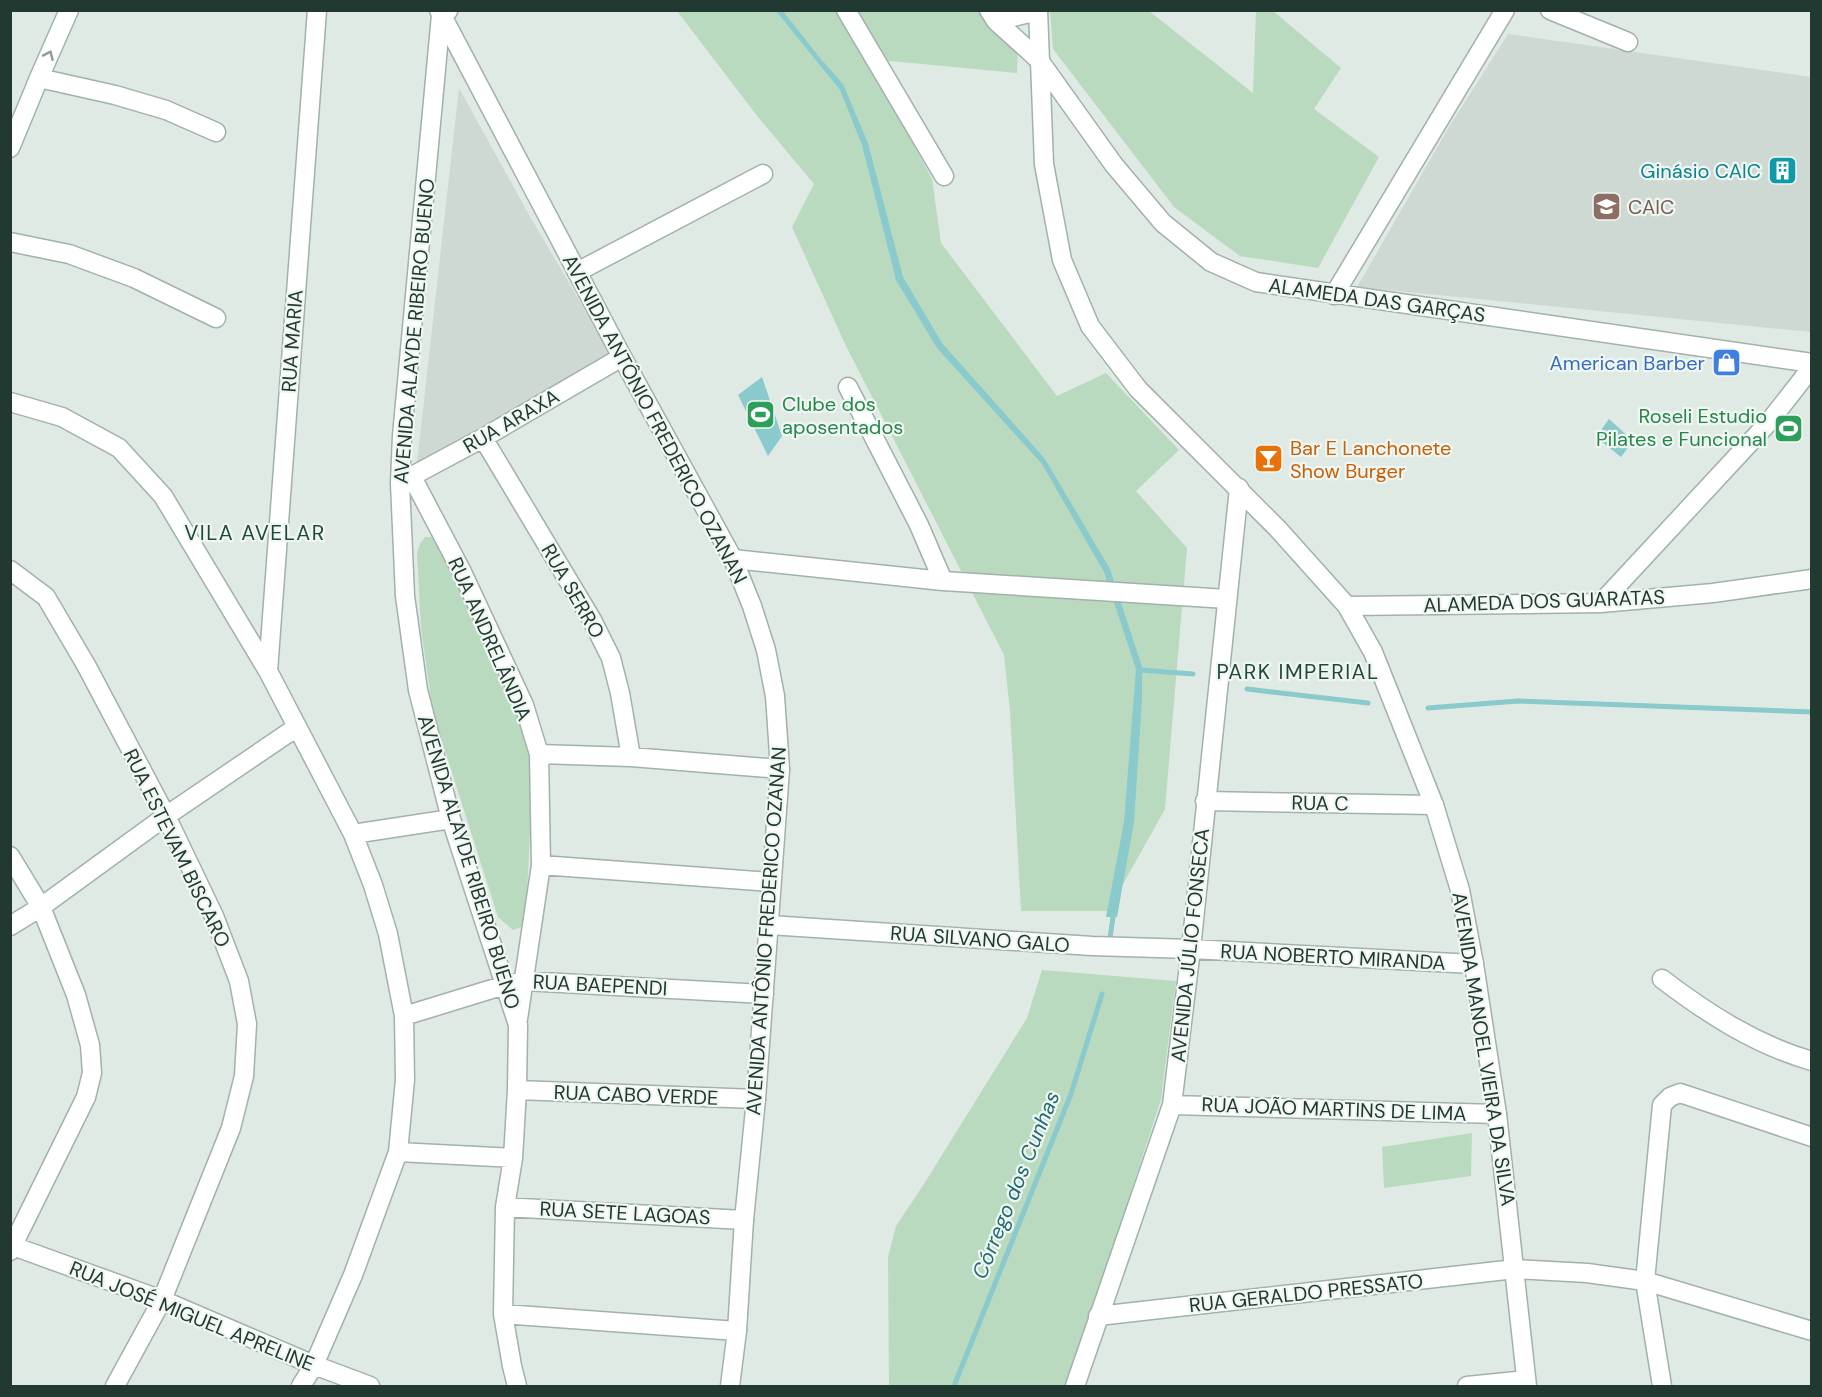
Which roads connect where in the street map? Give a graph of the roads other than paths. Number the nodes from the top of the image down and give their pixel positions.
1 (69, 10) edge
2 (317, 10) edge
3 (846, 10) edge
4 (1505, 10) edge
5 (1550, 10) edge
6 (1038, 11) edge
7 (443, 12) edge
8 (992, 16) edge
9 (1628, 42) dead end
10 (1039, 60) junction
11 (39, 78) junction
12 (216, 132) dead end
13 (10, 148) edge
14 (763, 174) dead end
15 (944, 176) dead end
16 (10, 242) edge
17 (577, 272) junction
18 (1334, 295) junction
19 (216, 318) dead end
20 (622, 357) junction
21 (1812, 365) edge
22 (848, 387) dead end
23 (10, 402) edge
24 (483, 438) junction
25 (406, 479) junction
26 (1239, 488) junction
27 (733, 559) junction
28 (10, 570) edge
29 (1812, 579) edge
30 (943, 581) junction
31 (1227, 599) junction
32 (1601, 603) junction
33 (1347, 606) junction
34 (268, 671) junction
35 (297, 727) junction
36 (539, 754) junction
37 (631, 757) junction
38 (780, 769) junction
39 (1205, 801) junction
40 (1434, 805) junction
41 (166, 816) junction
42 (451, 819) junction
43 (353, 834) junction
44 (10, 856) edge
45 (541, 865) junction
46 (771, 882) junction
47 (41, 907) junction
48 (770, 925) junction
49 (10, 926) edge
50 (1191, 949) junction
51 (1474, 964) junction
52 (1662, 979) dead end
53 (524, 981) junction
54 (505, 985) junction
55 (764, 994) junction
56 (404, 1016) junction
57 (518, 1025) junction
58 (1812, 1061) edge
59 (517, 1090) junction
60 (756, 1099) junction
61 (1172, 1105) junction
62 (1497, 1114) junction
63 (1812, 1137) edge
64 (398, 1152) junction
65 (513, 1158) junction
66 (505, 1207) junction
67 (744, 1220) junction
68 (12, 1246) edge
69 (1515, 1269) junction
70 (1645, 1281) junction
71 (162, 1300) junction
72 (503, 1314) junction
73 (1098, 1316) junction
74 (737, 1331) junction
75 (1812, 1331) edge
76 (314, 1365) junction
77 (1526, 1383) edge
78 (115, 1386) edge
79 (302, 1386) edge
80 (370, 1386) edge
81 (517, 1386) edge
82 (730, 1386) edge
83 (1075, 1386) edge
84 (1467, 1386) edge
85 (1662, 1386) edge

11 -> 1 street
2 - 34 street, RUA MARIA
3 - 15 street
4 - 18 street
5 - 9 street
6 - 8 street
6 - 10 street, AVENIDA MANOEL VIEIRA DA SILVA
7 - 17 street, AVENIDA ANTÔNIO FREDERICO OZANAN
7 - 25 street, AVENIDA ALAYDE RIBEIRO BUENO
8 - 10 street, ALAMEDA DAS GARÇAS
10 - 18 street, ALAMEDA DAS GARÇAS
10 - 26 street, AVENIDA MANOEL VIEIRA DA SILVA
11 - 12 street
11 - 13 street
14 - 17 street
16 - 19 street
17 - 20 street, AVENIDA ANTÔNIO FREDERICO OZANAN
18 - 21 street, ALAMEDA DAS GARÇAS
20 - 24 street, RUA ARAXA
20 - 27 street, AVENIDA ANTÔNIO FREDERICO OZANAN
21 - 32 street
22 - 30 street
23 - 34 street
24 - 25 street, RUA ARAXA
24 - 37 street, RUA SERRO
25 - 36 street, RUA ANDRELÂNDIA
25 - 42 street, AVENIDA ALAYDE RIBEIRO BUENO
26 - 31 street, AVENIDA JÚLIO FONSECA
26 - 33 street, AVENIDA MANOEL VIEIRA DA SILVA
27 - 30 street
27 - 38 street, AVENIDA ANTÔNIO FREDERICO OZANAN
28 - 41 street, RUA ESTEVAM BISCARO
29 - 32 street, ALAMEDA DOS GUARATAS
30 - 31 street
31 - 39 street, AVENIDA JÚLIO FONSECA
32 - 33 street, ALAMEDA DOS GUARATAS
33 - 40 street, AVENIDA MANOEL VIEIRA DA SILVA
34 - 35 street
35 - 41 street
35 - 43 street
36 - 37 street
36 - 45 street, RUA ANDRELÂNDIA
37 - 38 street
38 - 46 street, AVENIDA ANTÔNIO FREDERICO OZANAN
39 - 40 street, RUA C
39 - 50 street, AVENIDA JÚLIO FONSECA
40 - 51 street, AVENIDA MANOEL VIEIRA DA SILVA
41 - 47 street
41 - 71 street, RUA ESTEVAM BISCARO
42 - 43 street
42 - 54 street, AVENIDA ALAYDE RIBEIRO BUENO
43 - 56 street
44 - 47 street
45 - 46 street
45 - 53 street, RUA ANDRELÂNDIA
46 - 48 street, AVENIDA ANTÔNIO FREDERICO OZANAN
47 - 49 street
47 - 68 street
48 - 50 street, RUA SILVANO GALO
48 - 55 street, AVENIDA ANTÔNIO FREDERICO OZANAN
50 - 51 street, RUA NOBERTO MIRANDA
50 - 61 street, AVENIDA JÚLIO FONSECA
51 - 62 street, AVENIDA MANOEL VIEIRA DA SILVA
52 - 58 street
53 - 54 street, RUA BAEPENDI
53 - 55 street, RUA BAEPENDI
53 - 57 street, RUA ANDRELÂNDIA
54 - 56 street, RUA BAEPENDI
54 - 57 street, AVENIDA ALAYDE RIBEIRO BUENO
55 - 60 street, AVENIDA ANTÔNIO FREDERICO OZANAN
56 - 64 street
57 - 59 street, AVENIDA ALAYDE RIBEIRO BUENO
59 - 60 street, RUA CABO VERDE
59 - 65 street, AVENIDA ALAYDE RIBEIRO BUENO
60 - 67 street, AVENIDA ANTÔNIO FREDERICO OZANAN
61 - 62 street, RUA JOÃO MARTINS DE LIMA
61 - 73 street, AVENIDA JÚLIO FONSECA
62 - 69 street, AVENIDA MANOEL VIEIRA DA SILVA
63 - 70 street
64 - 65 street
64 - 76 street
65 - 66 street, AVENIDA ALAYDE RIBEIRO BUENO
66 - 67 street, RUA SETE LAGOAS
66 - 72 street, AVENIDA ALAYDE RIBEIRO BUENO
67 - 74 street, AVENIDA ANTÔNIO FREDERICO OZANAN
68 - 71 street, RUA JOSÉ MIGUEL APRELINE
69 - 70 street, RUA GERALDO PRESSATO
69 - 73 street, RUA GERALDO PRESSATO
69 - 77 street, AVENIDA MANOEL VIEIRA DA SILVA
70 - 75 street, RUA GERALDO PRESSATO
70 - 85 street
71 - 76 street, RUA JOSÉ MIGUEL APRELINE
71 - 78 street, RUA ESTEVAM BISCARO
72 - 74 street
72 - 81 street, AVENIDA ALAYDE RIBEIRO BUENO
73 - 83 street, AVENIDA JÚLIO FONSECA
74 - 82 street, AVENIDA ANTÔNIO FREDERICO OZANAN
76 - 79 street
76 - 80 street, RUA JOSÉ MIGUEL APRELINE
77 - 84 street

